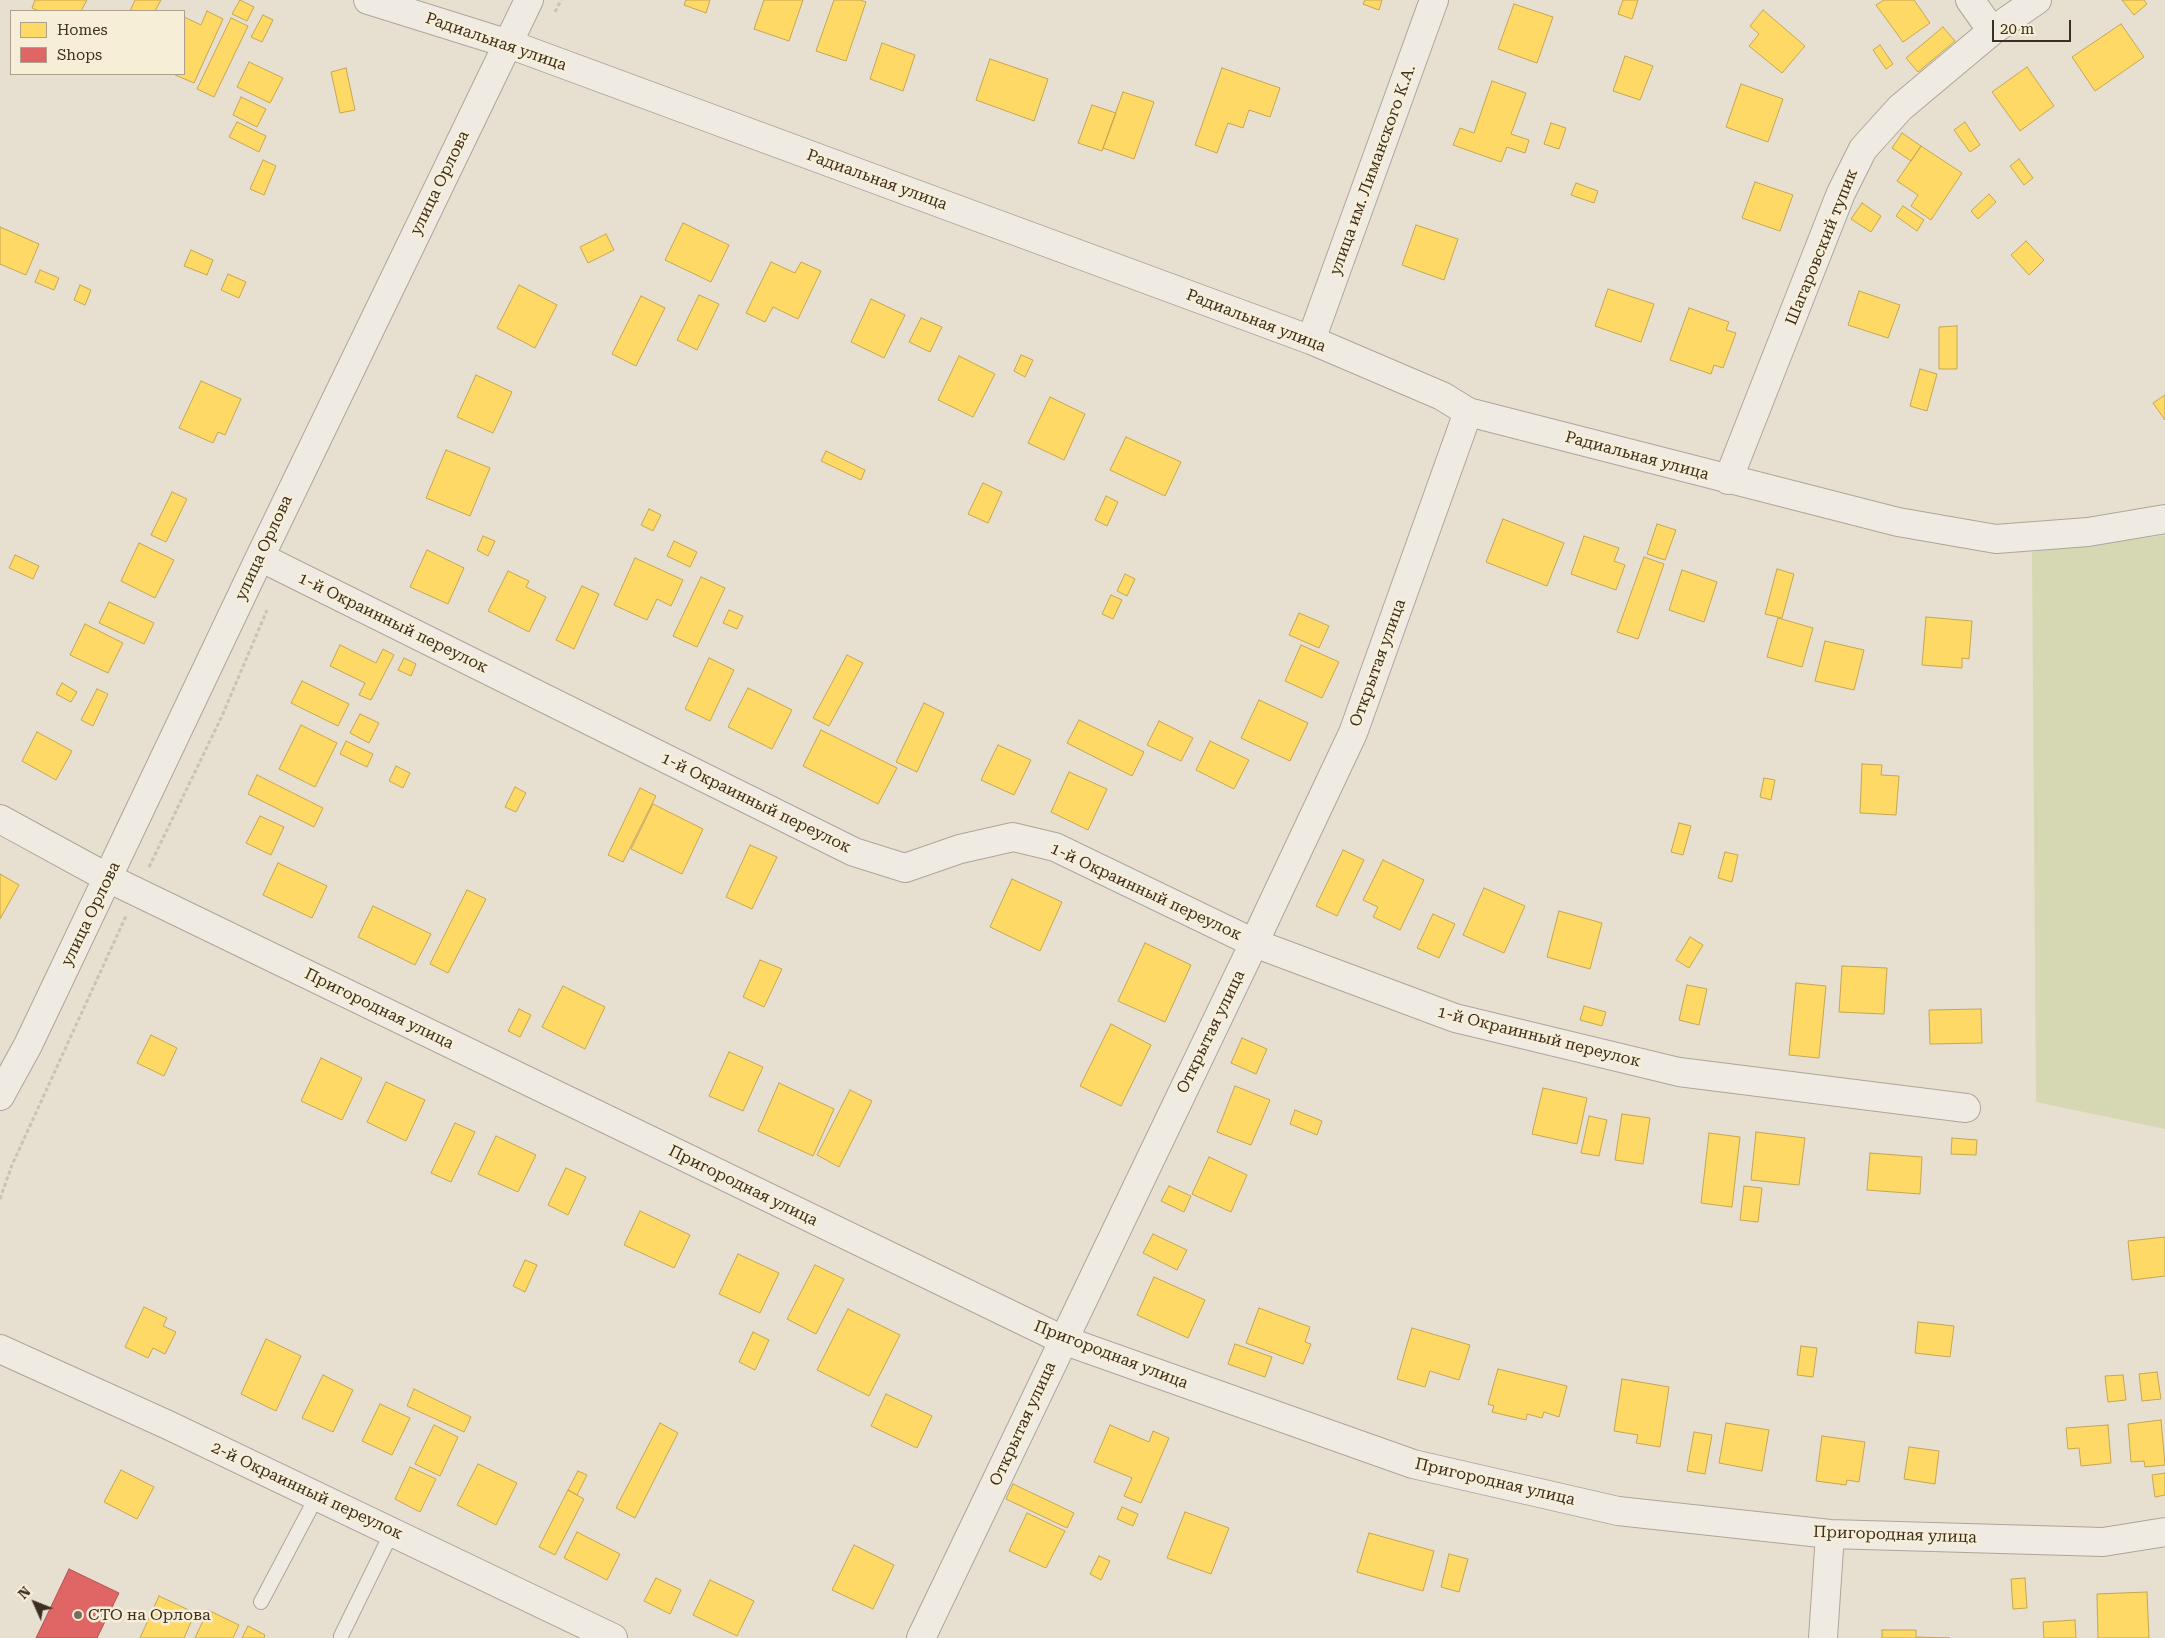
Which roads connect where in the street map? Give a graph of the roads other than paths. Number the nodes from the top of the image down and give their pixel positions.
1 (368, 0) edge
2 (528, 0) edge
3 (1434, 0) edge
4 (1970, 0) edge
5 (2037, 0) edge
6 (1992, 31) junction
7 (508, 44) junction
8 (1310, 340) junction
9 (1468, 412) junction
10 (1728, 480) junction
11 (2165, 518) edge
12 (260, 557) junction
13 (0, 820) edge
14 (108, 878) junction
15 (1254, 943) junction
16 (0, 1096) edge
17 (1966, 1108) dead end
18 (1063, 1340) junction
19 (0, 1349) edge
20 (317, 1496) junction
21 (392, 1532) junction
22 (2165, 1532) edge
23 (1830, 1534) junction
24 (261, 1602) dead end
25 (342, 1636) dead end
26 (612, 1638) edge
27 (921, 1638) edge
28 (1823, 1638) edge

1 - 7 street, Радиальная улица
2 - 7 street, улица Орлова
3 - 8 street, улица им. Лиманского К.А.
4 - 6 street
5 - 6 street, Шагаровский тупик
6 - 10 street, Шагаровский тупик
7 - 8 street, Радиальная улица
7 - 12 street, улица Орлова
8 - 9 street, Радиальная улица
9 - 10 street, Радиальная улица
9 - 15 street, Открытая улица
10 - 11 street, Радиальная улица
12 - 14 street, улица Орлова
12 - 15 street, 1-й Окраинный переулок
13 - 14 street, Пригородная улица
14 - 16 street, улица Орлова
14 - 18 street, Пригородная улица
15 - 17 street, 1-й Окраинный переулок
15 - 18 street, Открытая улица
18 - 23 street, Пригородная улица
18 - 27 street, Открытая улица
19 - 20 street, 2-й Окраинный переулок
20 - 21 street, 2-й Окраинный переулок
20 - 24 lane
21 - 25 lane
21 - 26 street, 2-й Окраинный переулок
22 - 23 street, Пригородная улица
23 - 28 street

